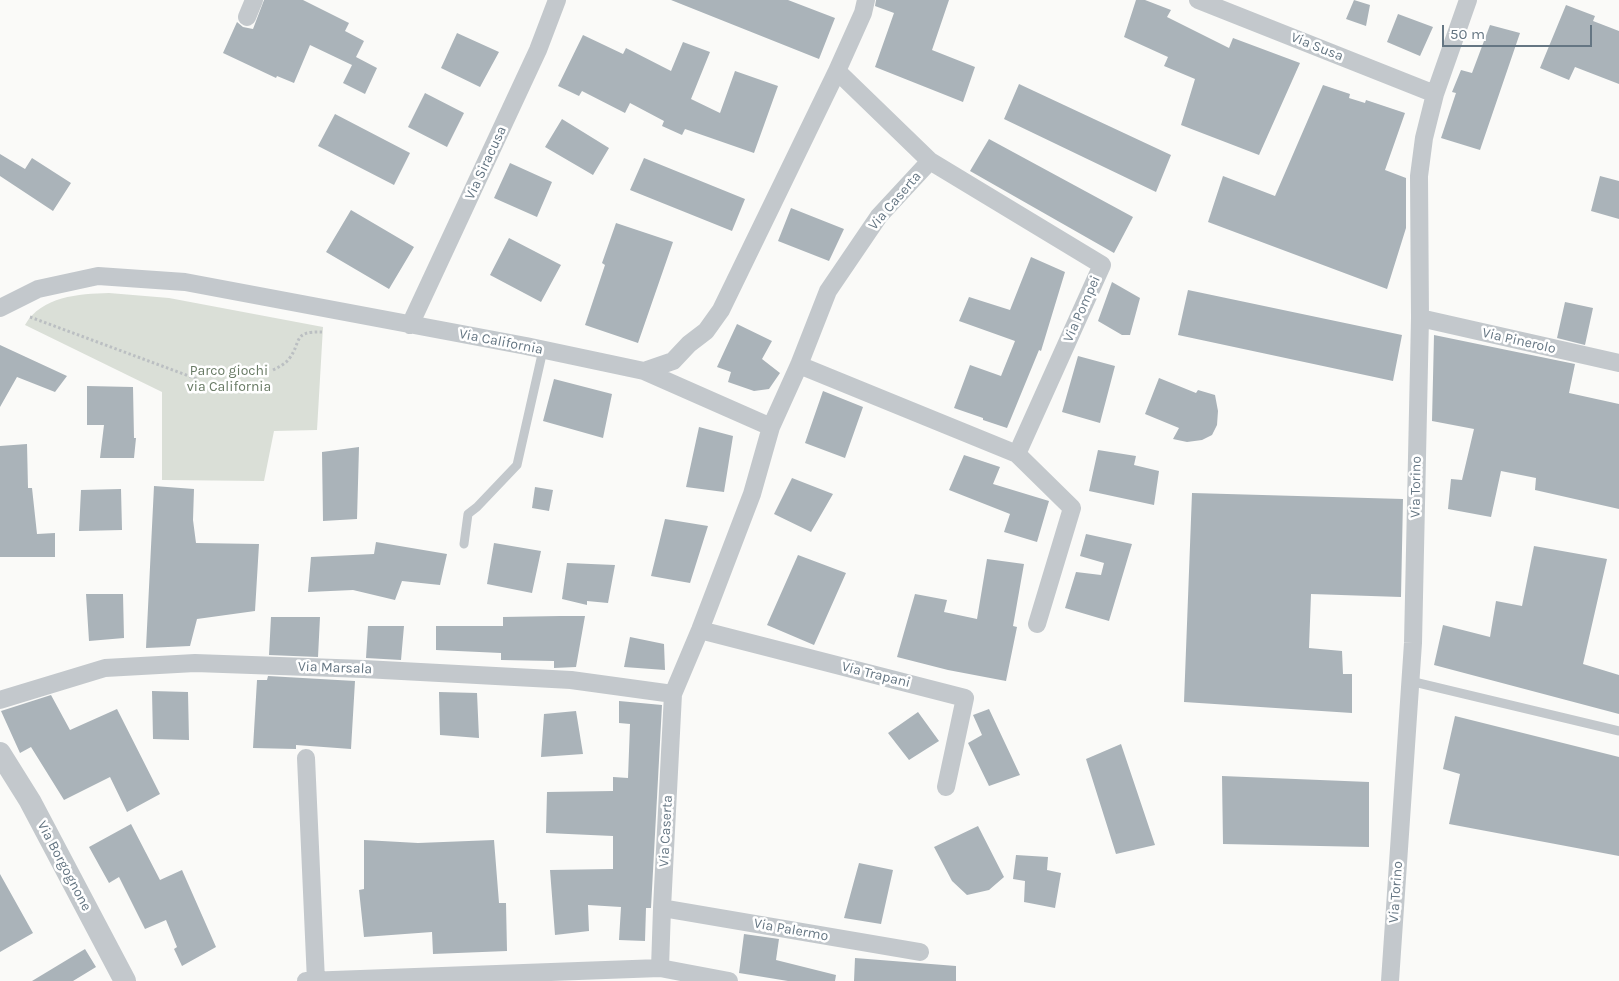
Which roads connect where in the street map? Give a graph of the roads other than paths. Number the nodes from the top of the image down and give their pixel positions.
1 (254, 0) edge
2 (557, 0) edge
3 (866, 0) edge
4 (1198, 0) edge
5 (1468, 0) edge
6 (247, 17) dead end
7 (837, 71) junction
8 (1435, 94) junction
9 (930, 161) junction
10 (0, 308) edge
11 (1420, 318) junction
12 (410, 324) junction
13 (543, 350) junction
14 (1619, 363) edge
15 (799, 365) junction
16 (644, 372) junction
17 (771, 427) junction
18 (1017, 454) junction
19 (464, 544) dead end
20 (1037, 624) dead end
21 (700, 630) junction
22 (1410, 681) junction
23 (673, 694) junction
24 (0, 700) edge
25 (1619, 732) edge
26 (306, 758) dead end
27 (4, 766) edge
28 (946, 787) dead end
29 (662, 908) junction
30 (920, 952) dead end
31 (660, 968) junction
32 (125, 981) edge
33 (306, 981) edge
34 (316, 981) edge
35 (729, 981) edge
36 (1390, 981) edge

1 - 6 street
2 - 12 street, Via Siracusa
3 - 7 street
4 - 8 street, Via Susa
5 - 8 street, Via Torino
7 - 9 street, Via Caserta
7 - 16 street
8 - 11 street, Via Torino
9 - 15 street, Via Caserta
9 - 18 street, Via Pompei
10 - 12 street, Via California
11 - 14 street, Via Pinerolo
11 - 22 street, Via Torino
12 - 13 street, Via California
13 - 16 street, Via California
13 - 19 lane
15 - 17 street, Via Caserta
15 - 18 street
16 - 17 street
17 - 21 street, Via Caserta
18 - 20 street
21 - 23 street, Via Caserta
21 - 28 street, Via Trapani
22 - 25 lane
22 - 36 street, Via Torino
23 - 24 street, Via Marsala
23 - 29 street, Via Caserta
26 - 34 street
27 - 32 street, Via Borgognone
29 - 30 street, Via Palermo
29 - 31 street, Via Caserta
31 - 34 street
31 - 35 street
33 - 34 street

